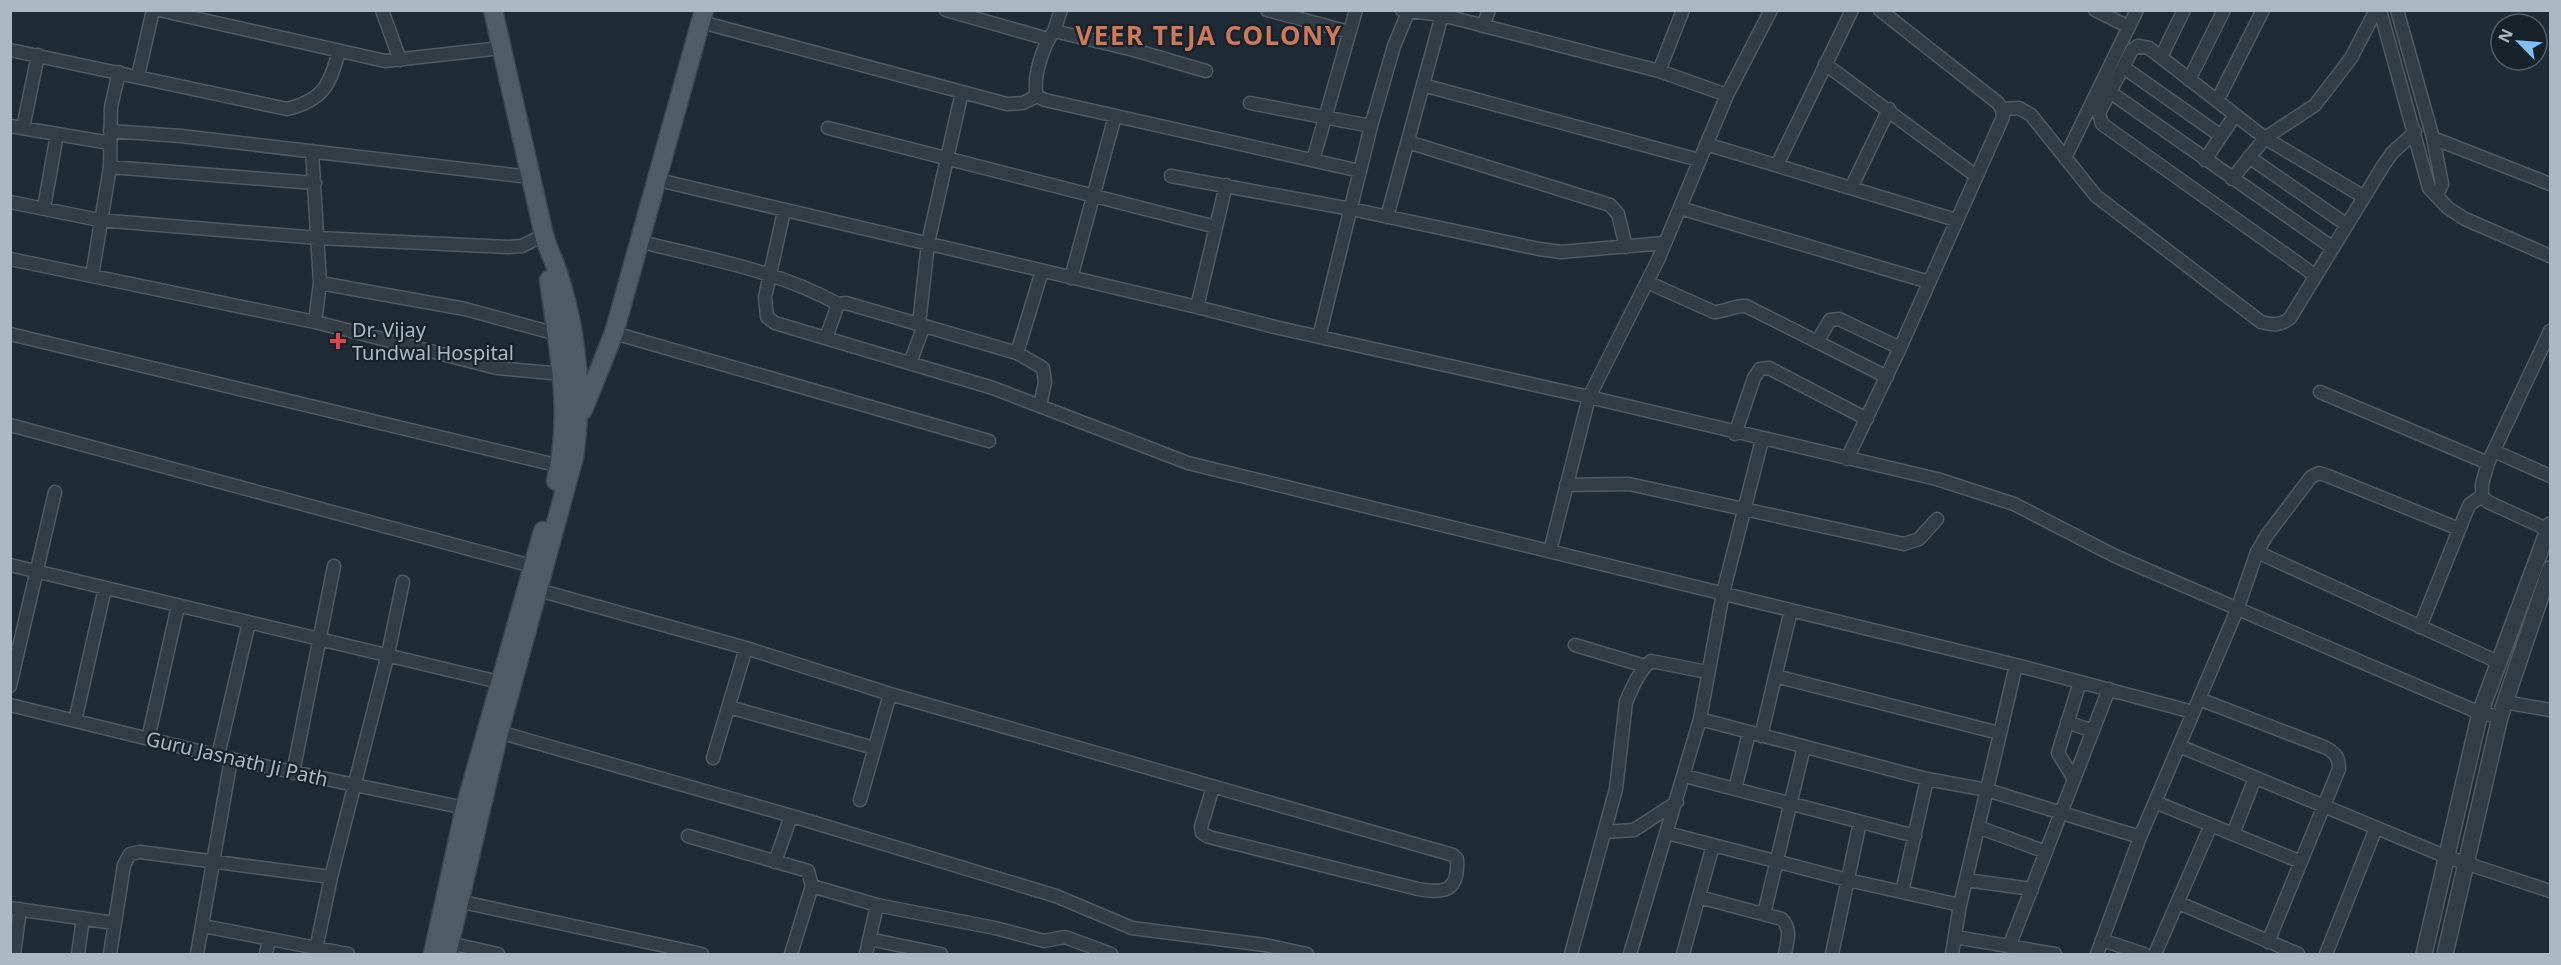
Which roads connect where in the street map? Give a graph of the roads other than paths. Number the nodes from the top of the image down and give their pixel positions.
1 (153, 10) edge
2 (159, 10) edge
3 (382, 10) edge
4 (493, 10) edge
5 (946, 10) edge
6 (1061, 10) edge
7 (1267, 10) edge
8 (1356, 10) edge
9 (1489, 10) edge
10 (1683, 10) edge
11 (1771, 10) edge
12 (1852, 10) edge
13 (1880, 10) edge
14 (2095, 10) edge
15 (2137, 10) edge
16 (2184, 10) edge
17 (2224, 10) edge
18 (2263, 10) edge
19 (2378, 10) edge
20 (2397, 10) edge
21 (1406, 11) edge
22 (1442, 15) junction
23 (702, 16) edge
24 (982, 16) edge
25 (1483, 26) junction
26 (2129, 27) junction
27 (1349, 32) junction
28 (1051, 35) junction
29 (501, 48) junction
30 (10, 50) edge
31 (339, 51) junction
32 (38, 56) junction
33 (2161, 57) junction
34 (400, 60) junction
35 (1825, 64) junction
36 (2123, 67) junction
37 (1206, 71) dead end
38 (1659, 71) junction
39 (119, 72) junction
40 (138, 76) junction
41 (2189, 80) junction
42 (1423, 85) junction
43 (2110, 92) junction
44 (962, 93) junction
45 (1727, 94) junction
46 (1037, 96) junction
47 (2217, 101) junction
48 (1250, 103) dead end
49 (2002, 108) junction
50 (1889, 109) junction
51 (1115, 116) junction
52 (2235, 116) junction
53 (1324, 117) junction
54 (1371, 126) junction
55 (17, 127) edge
56 (828, 128) dead end
57 (2415, 132) junction
58 (57, 134) junction
59 (2221, 136) junction
60 (110, 137) junction
61 (2265, 138) junction
62 (2433, 138) junction
63 (1408, 142) junction
64 (1706, 144) junction
65 (312, 151) junction
66 (2249, 157) junction
67 (2065, 158) junction
68 (946, 159) junction
69 (1313, 160) junction
70 (1700, 160) junction
71 (2205, 160) junction
72 (1776, 165) junction
73 (110, 167) junction
74 (1360, 171) junction
75 (1171, 176) dead end
76 (1976, 176) junction
77 (530, 177) junction
78 (654, 179) junction
79 (2232, 179) junction
80 (315, 183) junction
81 (2550, 184) edge
82 (1226, 185) junction
83 (1851, 188) junction
84 (2438, 195) junction
85 (1093, 196) junction
86 (2364, 197) junction
87 (10, 202) edge
88 (44, 208) junction
89 (1680, 208) junction
90 (1351, 209) junction
91 (784, 211) junction
92 (1387, 217) junction
93 (1956, 219) junction
94 (99, 220) junction
95 (2347, 225) junction
96 (1216, 227) junction
97 (318, 238) junction
98 (637, 240) junction
99 (545, 242) junction
100 (928, 243) junction
101 (1664, 243) junction
102 (1626, 246) junction
103 (2333, 248) junction
104 (2550, 256) edge
105 (10, 259) edge
106 (1042, 271) junction
107 (770, 275) junction
108 (92, 276) junction
109 (2316, 276) junction
110 (1071, 278) junction
111 (1647, 282) junction
112 (1929, 282) junction
113 (320, 283) junction
114 (838, 304) junction
115 (1197, 307) junction
116 (315, 322) junction
117 (919, 324) junction
118 (2550, 331) edge
119 (614, 333) junction
120 (10, 334) edge
121 (557, 334) junction
122 (1319, 337) junction
123 (826, 338) junction
124 (1818, 342) junction
125 (1900, 348) junction
126 (1017, 353) junction
127 (910, 363) junction
128 (562, 374) junction
129 (1887, 377) junction
130 (2320, 392) dead end
131 (1589, 397) junction
132 (1040, 406) junction
133 (1867, 418) junction
134 (579, 419) junction
135 (10, 425) edge
136 (1735, 434) junction
137 (564, 439) junction
138 (1762, 440) junction
139 (989, 441) dead end
140 (2491, 457) junction
141 (1847, 459) junction
142 (560, 466) junction
143 (2550, 476) edge
144 (1566, 484) junction
145 (56, 492) dead end
146 (2482, 496) junction
147 (1745, 509) junction
148 (1937, 519) dead end
149 (2550, 527) edge
150 (2459, 529) junction
151 (1550, 551) junction
152 (2257, 552) junction
153 (10, 565) edge
154 (334, 566) dead end
155 (532, 566) junction
156 (2550, 569) edge
157 (37, 572) junction
158 (403, 582) dead end
159 (105, 588) junction
160 (538, 590) junction
161 (1723, 593) junction
162 (178, 606) junction
163 (2237, 609) junction
164 (1791, 610) junction
165 (249, 622) junction
166 (2420, 627) junction
167 (318, 638) junction
168 (1575, 645) dead end
169 (746, 648) junction
170 (388, 654) junction
171 (2498, 662) junction
172 (2016, 665) junction
173 (1645, 666) junction
174 (1707, 672) junction
175 (1775, 676) junction
176 (499, 682) junction
177 (2080, 682) junction
178 (10, 686) edge
179 (2109, 689) junction
180 (890, 693) junction
181 (2199, 699) junction
182 (10, 705) edge
183 (729, 707) junction
184 (2502, 710) junction
185 (2550, 710) edge
186 (2193, 711) junction
187 (2480, 713) junction
188 (1700, 719) junction
189 (75, 721) junction
190 (2067, 722) junction
191 (2093, 731) junction
192 (499, 732) junction
193 (2000, 733) junction
194 (1755, 735) junction
195 (148, 739) junction
196 (2179, 746) junction
197 (1804, 747) junction
198 (874, 748) junction
199 (218, 756) junction
200 (713, 758) dead end
201 (231, 759) junction
202 (293, 773) junction
203 (1685, 776) junction
204 (2255, 778) junction
205 (1927, 779) junction
206 (2074, 779) junction
207 (353, 786) junction
208 (1213, 787) junction
209 (1735, 789) junction
210 (1987, 790) junction
211 (860, 800) dead end
212 (1677, 802) junction
213 (2155, 802) junction
214 (1790, 803) junction
215 (2323, 806) junction
216 (465, 808) junction
217 (2062, 812) junction
218 (791, 816) junction
219 (1860, 822) junction
220 (2211, 825) junction
221 (1978, 827) junction
222 (2376, 828) junction
223 (1604, 832) junction
224 (1667, 833) junction
225 (2234, 834) junction
226 (688, 836) dead end
227 (1914, 836) junction
228 (2140, 837) junction
229 (1713, 845) junction
230 (2046, 852) junction
231 (2447, 857) junction
232 (213, 860) junction
233 (1776, 861) junction
234 (775, 862) junction
235 (2301, 862) junction
236 (2465, 864) junction
237 (331, 877) junction
238 (1848, 880) junction
239 (1966, 880) junction
240 (812, 886) junction
241 (2032, 889) junction
242 (2550, 891) edge
243 (1902, 892) junction
244 (1699, 897) junction
245 (458, 901) junction
246 (2179, 903) junction
247 (877, 905) junction
248 (1960, 905) junction
249 (15, 909) edge
250 (1764, 914) junction
251 (83, 918) junction
252 (114, 923) junction
253 (203, 926) junction
254 (1955, 937) junction
255 (269, 939) junction
256 (869, 939) junction
257 (2102, 940) junction
258 (2268, 942) junction
259 (2010, 946) junction
260 (448, 949) edge
261 (315, 951) edge
262 (14, 954) edge
263 (78, 954) edge
264 (110, 954) edge
265 (197, 954) edge
266 (266, 954) edge
267 (348, 954) edge
268 (433, 954) edge
269 (498, 954) edge
270 (702, 954) edge
271 (792, 954) edge
272 (866, 954) edge
273 (941, 954) edge
274 (1112, 954) edge
275 (1307, 954) edge
276 (1571, 954) edge
277 (1630, 954) edge
278 (1683, 954) edge
279 (1785, 954) edge
280 (1832, 954) edge
281 (1952, 954) edge
282 (2055, 954) edge
283 (2097, 954) edge
284 (2144, 954) edge
285 (2155, 954) edge
286 (2298, 954) edge
287 (2326, 954) edge
288 (2424, 954) edge
289 (2445, 954) edge

1 - 40 street
2 - 31 street
3 - 34 street
4 - 29 main road
5 - 24 street
6 - 28 street
7 - 27 street
8 - 27 street
9 - 25 street
10 - 38 street
11 - 45 street
12 - 35 street
13 - 49 street
14 - 26 street
15 - 26 street
16 - 33 street
17 - 41 street
18 - 47 street
19 - 57 street
19 - 61 street
20 - 62 street
21 - 22 street
21 - 54 street
22 - 25 street
22 - 42 street
23 - 44 street
23 - 78 main road
24 - 28 street
25 - 38 street
26 - 67 street
27 - 53 street
28 - 37 street
28 - 46 street
29 - 34 street
29 - 77 main road
30 - 32 street
31 - 34 street
31 - 40 street
32 - 39 street
32 - 55 street
33 - 36 street
33 - 41 street
35 - 50 street
35 - 72 street
36 - 43 street
36 - 59 street
38 - 45 street
39 - 40 street
39 - 60 street
41 - 47 street
42 - 63 street
42 - 70 street
43 - 71 street
43 - 109 street
44 - 46 street
44 - 68 street
45 - 64 street
46 - 51 street
47 - 52 street
48 - 53 street
49 - 67 street
49 - 76 street
50 - 76 street
50 - 83 street
51 - 69 street
51 - 85 street
52 - 59 street
52 - 61 street
53 - 54 street
53 - 69 street
54 - 74 street
55 - 58 street
56 - 68 street
57 - 84 street
57 - 86 street
58 - 60 street
58 - 88 street
59 - 71 street
60 - 65 street
60 - 73 street
61 - 66 street
61 - 86 street
62 - 81 street
62 - 84 street
63 - 92 street
63 - 102 street
64 - 70 street
64 - 72 street
65 - 77 street
65 - 80 street
66 - 79 street
66 - 95 street
67 - 109 street
68 - 85 street
68 - 100 street
69 - 74 street
70 - 89 street
71 - 79 street
72 - 83 street
73 - 80 street
73 - 94 street
74 - 90 street
75 - 82 street
76 - 93 street
77 - 99 main road
78 - 91 street
78 - 98 main road
79 - 103 street
80 - 97 street
82 - 90 street
82 - 96 street
83 - 93 street
84 - 104 street
85 - 96 street
85 - 110 street
86 - 95 street
87 - 88 street
88 - 94 street
89 - 101 street
89 - 112 street
90 - 92 street
90 - 122 street
91 - 100 street
91 - 107 street
92 - 102 street
93 - 112 street
94 - 97 street
94 - 108 street
95 - 103 street
96 - 115 street
97 - 99 street
97 - 113 street
98 - 107 street
98 - 119 main road
99 - 121 main road
99 - 134 main road
100 - 106 street
100 - 117 street
101 - 102 street
101 - 111 street
103 - 109 street
105 - 108 street
106 - 110 street
106 - 126 street
107 - 114 street
107 - 123 street
108 - 116 street
110 - 115 street
111 - 124 street
111 - 131 street
112 - 125 street
113 - 116 street
113 - 121 street
114 - 117 street
114 - 123 street
115 - 122 street
116 - 128 street
117 - 126 street
117 - 127 street
118 - 140 street
119 - 134 main road
119 - 139 street
120 - 142 street
121 - 128 main road
122 - 131 street
123 - 127 street
124 - 125 street
124 - 129 street
125 - 129 street
126 - 132 street
127 - 132 street
128 - 137 main road
129 - 133 street
130 - 140 street
131 - 136 street
131 - 144 street
132 - 151 street
133 - 136 street
133 - 141 street
134 - 137 main road
134 - 160 main road
135 - 155 street
136 - 138 street
137 - 142 main road
138 - 141 street
138 - 147 street
140 - 143 street
140 - 146 street
141 - 163 street
142 - 155 main road
144 - 147 street
144 - 151 street
145 - 157 street
146 - 149 street
146 - 150 street
147 - 148 street
147 - 161 street
149 - 171 street
150 - 152 street
150 - 166 street
151 - 161 street
152 - 163 street
152 - 166 street
153 - 157 street
154 - 167 street
155 - 176 main road
156 - 184 street
157 - 159 street
157 - 178 street
158 - 170 street
159 - 162 street
159 - 189 street
160 - 169 street
160 - 192 main road
161 - 164 street
161 - 174 street
162 - 165 street
162 - 195 street
163 - 181 street
163 - 187 street
164 - 172 street
164 - 175 street
165 - 167 street
165 - 199 street
166 - 171 street
167 - 170 street
167 - 202 street
168 - 173 street
169 - 180 street
169 - 183 street
170 - 176 street
170 - 207 street
171 - 187 street
172 - 177 street
172 - 193 street
173 - 174 street
173 - 223 street
174 - 188 street
175 - 193 street
175 - 194 street
176 - 216 main road
177 - 179 street
177 - 190 street
179 - 186 street
179 - 191 street
180 - 198 street
180 - 208 street
181 - 186 street
181 - 215 street
182 - 189 street, Guru Jasnath Ji Path
183 - 198 street
183 - 200 street
184 - 185 street
184 - 187 street
184 - 236 street
186 - 196 street
187 - 231 street
188 - 194 street
188 - 203 street
189 - 195 street, Guru Jasnath Ji Path
190 - 191 street
190 - 206 street
191 - 206 street
192 - 218 street
192 - 245 main road
193 - 210 street
194 - 197 street
194 - 209 street
195 - 199 street, Guru Jasnath Ji Path
196 - 204 street
196 - 213 street
197 - 205 street
197 - 214 street
198 - 211 street
199 - 201 street, Guru Jasnath Ji Path
201 - 202 street, Guru Jasnath Ji Path
201 - 232 street
202 - 207 street, Guru Jasnath Ji Path
203 - 209 street
203 - 212 street
204 - 215 street
204 - 225 street
205 - 210 street
205 - 227 street
206 - 217 street
207 - 216 street, Guru Jasnath Ji Path
207 - 237 street
208 - 208 street
209 - 214 street
210 - 217 street
210 - 221 street
212 - 223 street
212 - 224 street
213 - 220 street
213 - 228 street
214 - 219 street
214 - 233 street
215 - 222 street
215 - 235 street
216 - 268 main road
217 - 228 street
217 - 230 street
218 - 234 street
218 - 275 street
219 - 227 street
219 - 238 street
220 - 225 street
220 - 246 street
221 - 230 street
221 - 239 street
222 - 231 street
222 - 287 street
223 - 276 street
224 - 229 street
224 - 277 street
225 - 235 street
226 - 234 street
227 - 243 street
228 - 257 street
229 - 233 street
229 - 244 street
230 - 241 street
231 - 236 street
231 - 288 street
232 - 237 street
232 - 252 street
232 - 253 street
233 - 238 street
233 - 250 street
234 - 240 street
235 - 258 street
236 - 242 street
236 - 289 street
237 - 261 street
238 - 243 street
238 - 280 street
239 - 241 street
239 - 248 street
240 - 247 street
240 - 271 street
241 - 259 street
243 - 248 street
244 - 250 street
244 - 278 street
245 - 260 main road
245 - 270 street
246 - 258 street
246 - 285 street
247 - 256 street
247 - 274 street
248 - 254 street
249 - 251 street
249 - 262 street
250 - 279 street
251 - 252 street
251 - 263 street
252 - 264 street
253 - 255 street
253 - 265 street
254 - 259 street
254 - 281 street
255 - 261 street
255 - 266 street
256 - 272 street
256 - 273 street
257 - 283 street
257 - 284 street
258 - 286 street
259 - 282 street
260 - 269 street
261 - 267 street

